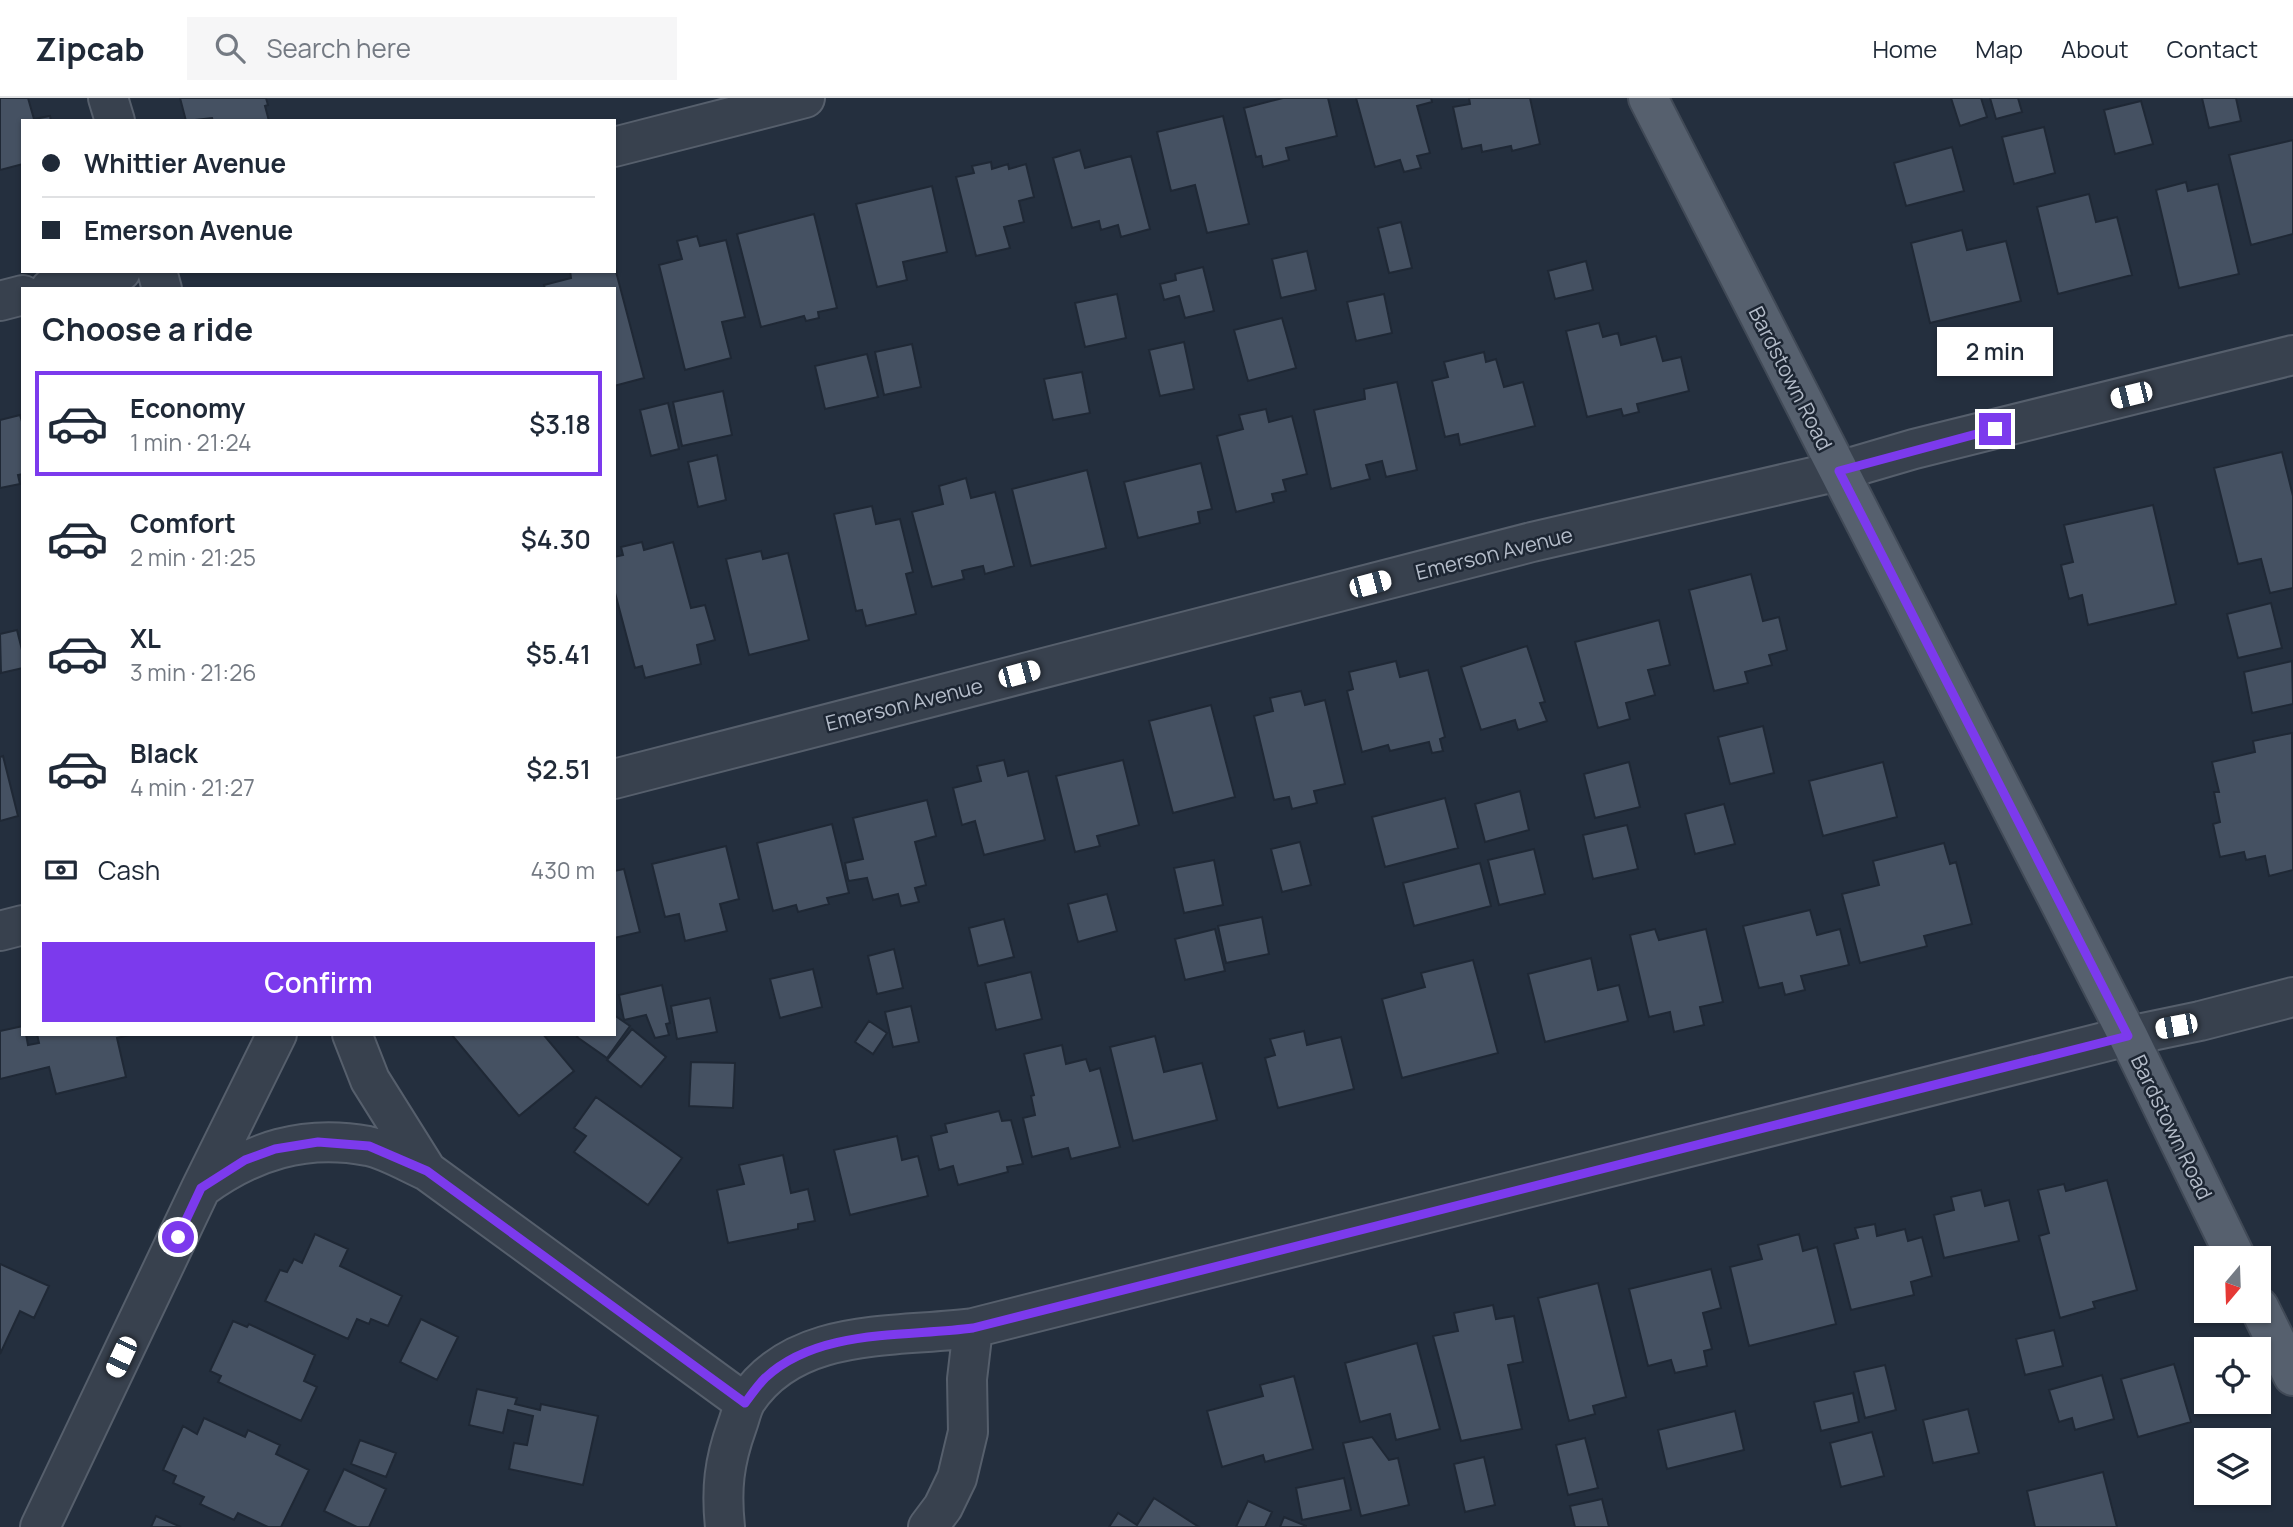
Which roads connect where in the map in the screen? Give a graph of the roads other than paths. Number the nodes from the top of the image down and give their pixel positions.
1 (108, 98) edge
2 (805, 98) edge
3 (1648, 98) edge
4 (114, 119) edge
5 (616, 146) edge
6 (113, 273) edge
7 (58, 287) edge
8 (21, 296) edge
9 (0, 301) edge
10 (2293, 355) edge
11 (1839, 471) junction
12 (616, 778) edge
13 (21, 926) edge
14 (0, 931) edge
15 (2293, 997) edge
16 (276, 1036) edge
17 (353, 1036) edge
18 (2128, 1036) junction
19 (427, 1171) junction
20 (201, 1188) junction
21 (2229, 1246) edge
22 (2267, 1323) edge
23 (973, 1328) junction
24 (2293, 1376) edge
25 (745, 1403) junction
26 (40, 1527) edge
27 (725, 1527) edge
28 (928, 1527) edge

1 - 4 street
2 - 5 street
3 - 11 main road, Bardstown Road
6 - 7 street
8 - 9 street
10 - 11 street, Emerson Avenue
11 - 12 street, Emerson Avenue
11 - 18 main road, Bardstown Road
13 - 14 street
15 - 18 street
16 - 20 street
17 - 19 street
18 - 21 main road, Bardstown Road
18 - 23 street
19 - 20 street
19 - 25 street
20 - 26 street
22 - 24 main road
23 - 25 street
23 - 28 street
25 - 27 street

